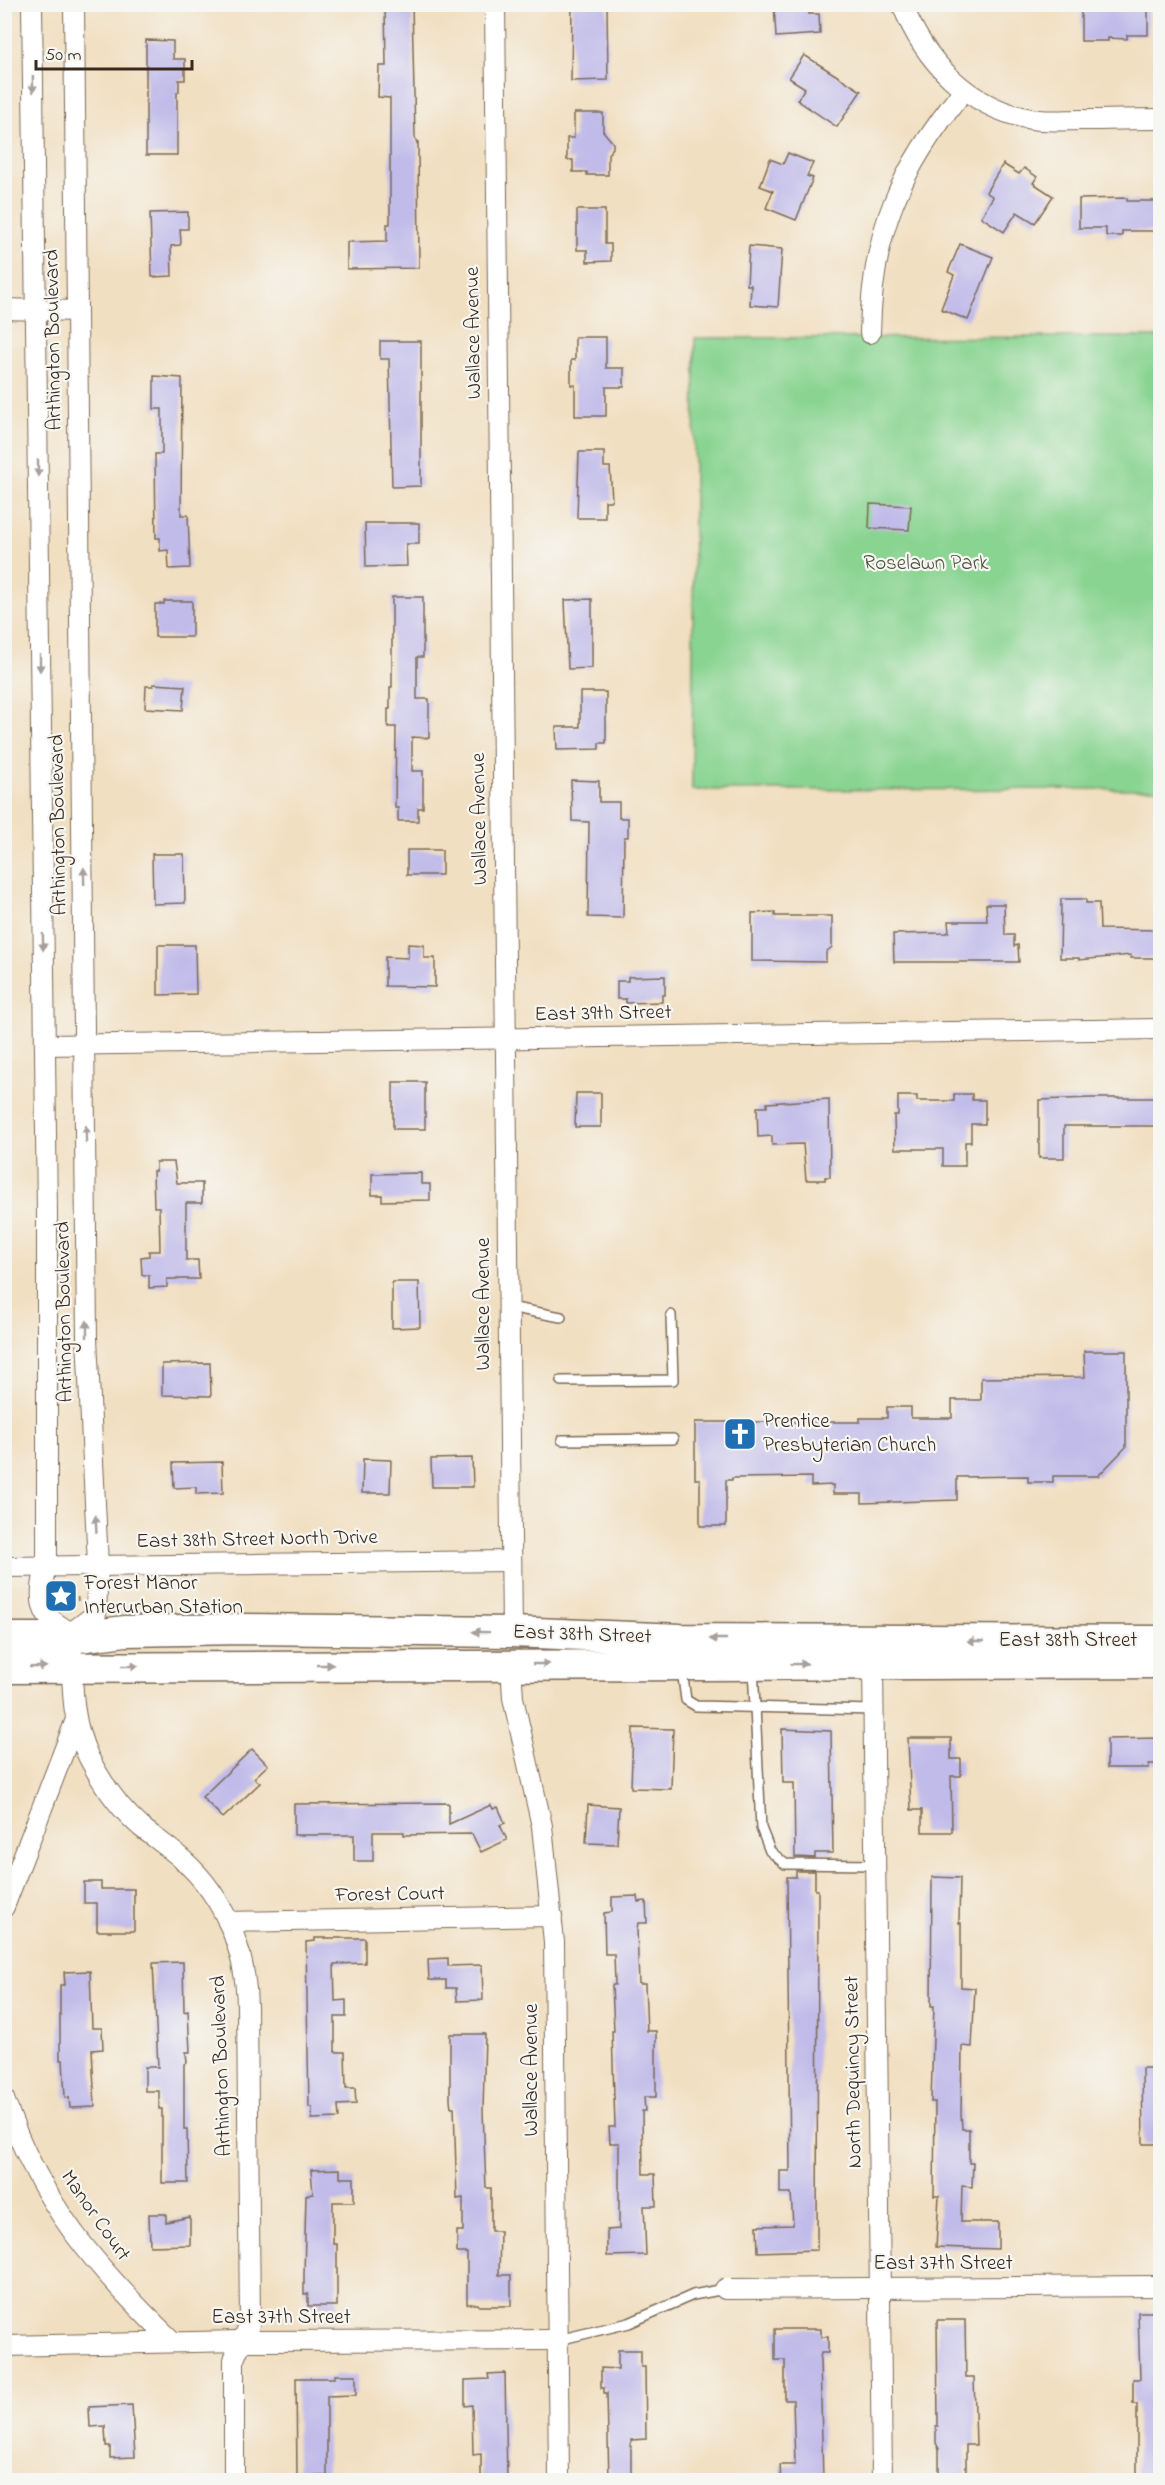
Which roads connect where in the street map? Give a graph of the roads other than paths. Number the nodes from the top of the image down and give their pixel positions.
1 (32, 4) edge
2 (74, 4) edge
3 (495, 4) edge
4 (902, 4) edge
5 (964, 90) junction
6 (1161, 119) edge
7 (4, 309) edge
8 (35, 311) junction
9 (77, 311) junction
10 (870, 333) dead end
11 (1161, 1029) edge
12 (507, 1039) junction
13 (46, 1045) junction
14 (86, 1045) junction
15 (508, 1307) junction
16 (671, 1315) dead end
17 (561, 1317) dead end
18 (561, 1381) dead end
19 (674, 1439) dead end
20 (562, 1440) dead end
21 (510, 1561) junction
22 (98, 1565) junction
23 (47, 1566) junction
24 (4, 1567) edge
25 (512, 1632) junction
26 (4, 1638) edge
27 (1161, 1641) edge
28 (71, 1646) junction
29 (873, 1663) junction
30 (1161, 1663) edge
31 (511, 1664) junction
32 (681, 1665) junction
33 (753, 1665) junction
34 (4, 1668) edge
35 (755, 1707) junction
36 (874, 1710) junction
37 (75, 1722) junction
38 (876, 1865) junction
39 (4, 1907) edge
40 (552, 1916) junction
41 (228, 1922) junction
42 (4, 2099) edge
43 (1161, 2286) edge
44 (880, 2288) junction
45 (724, 2289) joint
46 (558, 2340) junction
47 (240, 2342) junction
48 (173, 2343) junction
49 (4, 2346) edge
50 (234, 2481) edge
51 (559, 2481) edge
52 (882, 2481) edge

1 -> 8 street, Arthington Boulevard
2 - 9 street, Arthington Boulevard
3 - 12 street, Wallace Avenue
4 - 5 street
5 - 6 street
5 - 10 street
7 - 8 street
8 - 9 street
8 -> 13 street, Arthington Boulevard
14 -> 9 street, Arthington Boulevard
11 - 12 street, East 39th Street
12 - 14 street, East 39th Street
12 - 15 street, Wallace Avenue
13 - 14 street, East 39th Street
13 - 23 street, Arthington Boulevard
22 -> 14 street, Arthington Boulevard
15 - 17 lane
15 - 21 street, Wallace Avenue
16 - 18 lane
19 - 20 lane
21 - 22 street, East 38th Street North Drive
21 - 25 street, Wallace Avenue
22 - 23 street, East 38th Street North Drive
22 - 28 street, Arthington Boulevard
23 - 24 street, East 38th Street North Drive
23 - 28 street, Arthington Boulevard
27 -> 25 main road, East 38th Street
25 -> 28 main road, East 38th Street
26 - 28 main road, East 38th Street
28 -> 31 main road, East 38th Street
34 -> 28 main road, East 38th Street
28 - 37 street, Arthington Boulevard
29 - 30 main road, East 38th Street
33 -> 29 main road, East 38th Street
29 - 36 street, North Dequincy Street
31 -> 32 main road, East 38th Street
31 - 40 street, Wallace Avenue
32 - 33 main road, East 38th Street
32 - 35 lane
33 - 35 lane
35 - 36 lane
35 - 38 lane
36 - 38 street, North Dequincy Street
37 - 39 street
37 - 41 street, Arthington Boulevard
38 - 44 street, North Dequincy Street
40 - 41 street, Forest Court
40 - 46 street, Wallace Avenue
41 - 47 street, Arthington Boulevard
42 - 48 street, Manor Court
43 - 44 street, East 37th Street
44 - 45 street, East 37th Street
44 - 52 street, North Dequincy Street
45 - 46 lane
46 - 47 street, East 37th Street
46 - 51 street, Wallace Avenue
47 - 48 street, East 37th Street
47 - 50 street, Arthington Boulevard
48 - 49 street, East 37th Street

